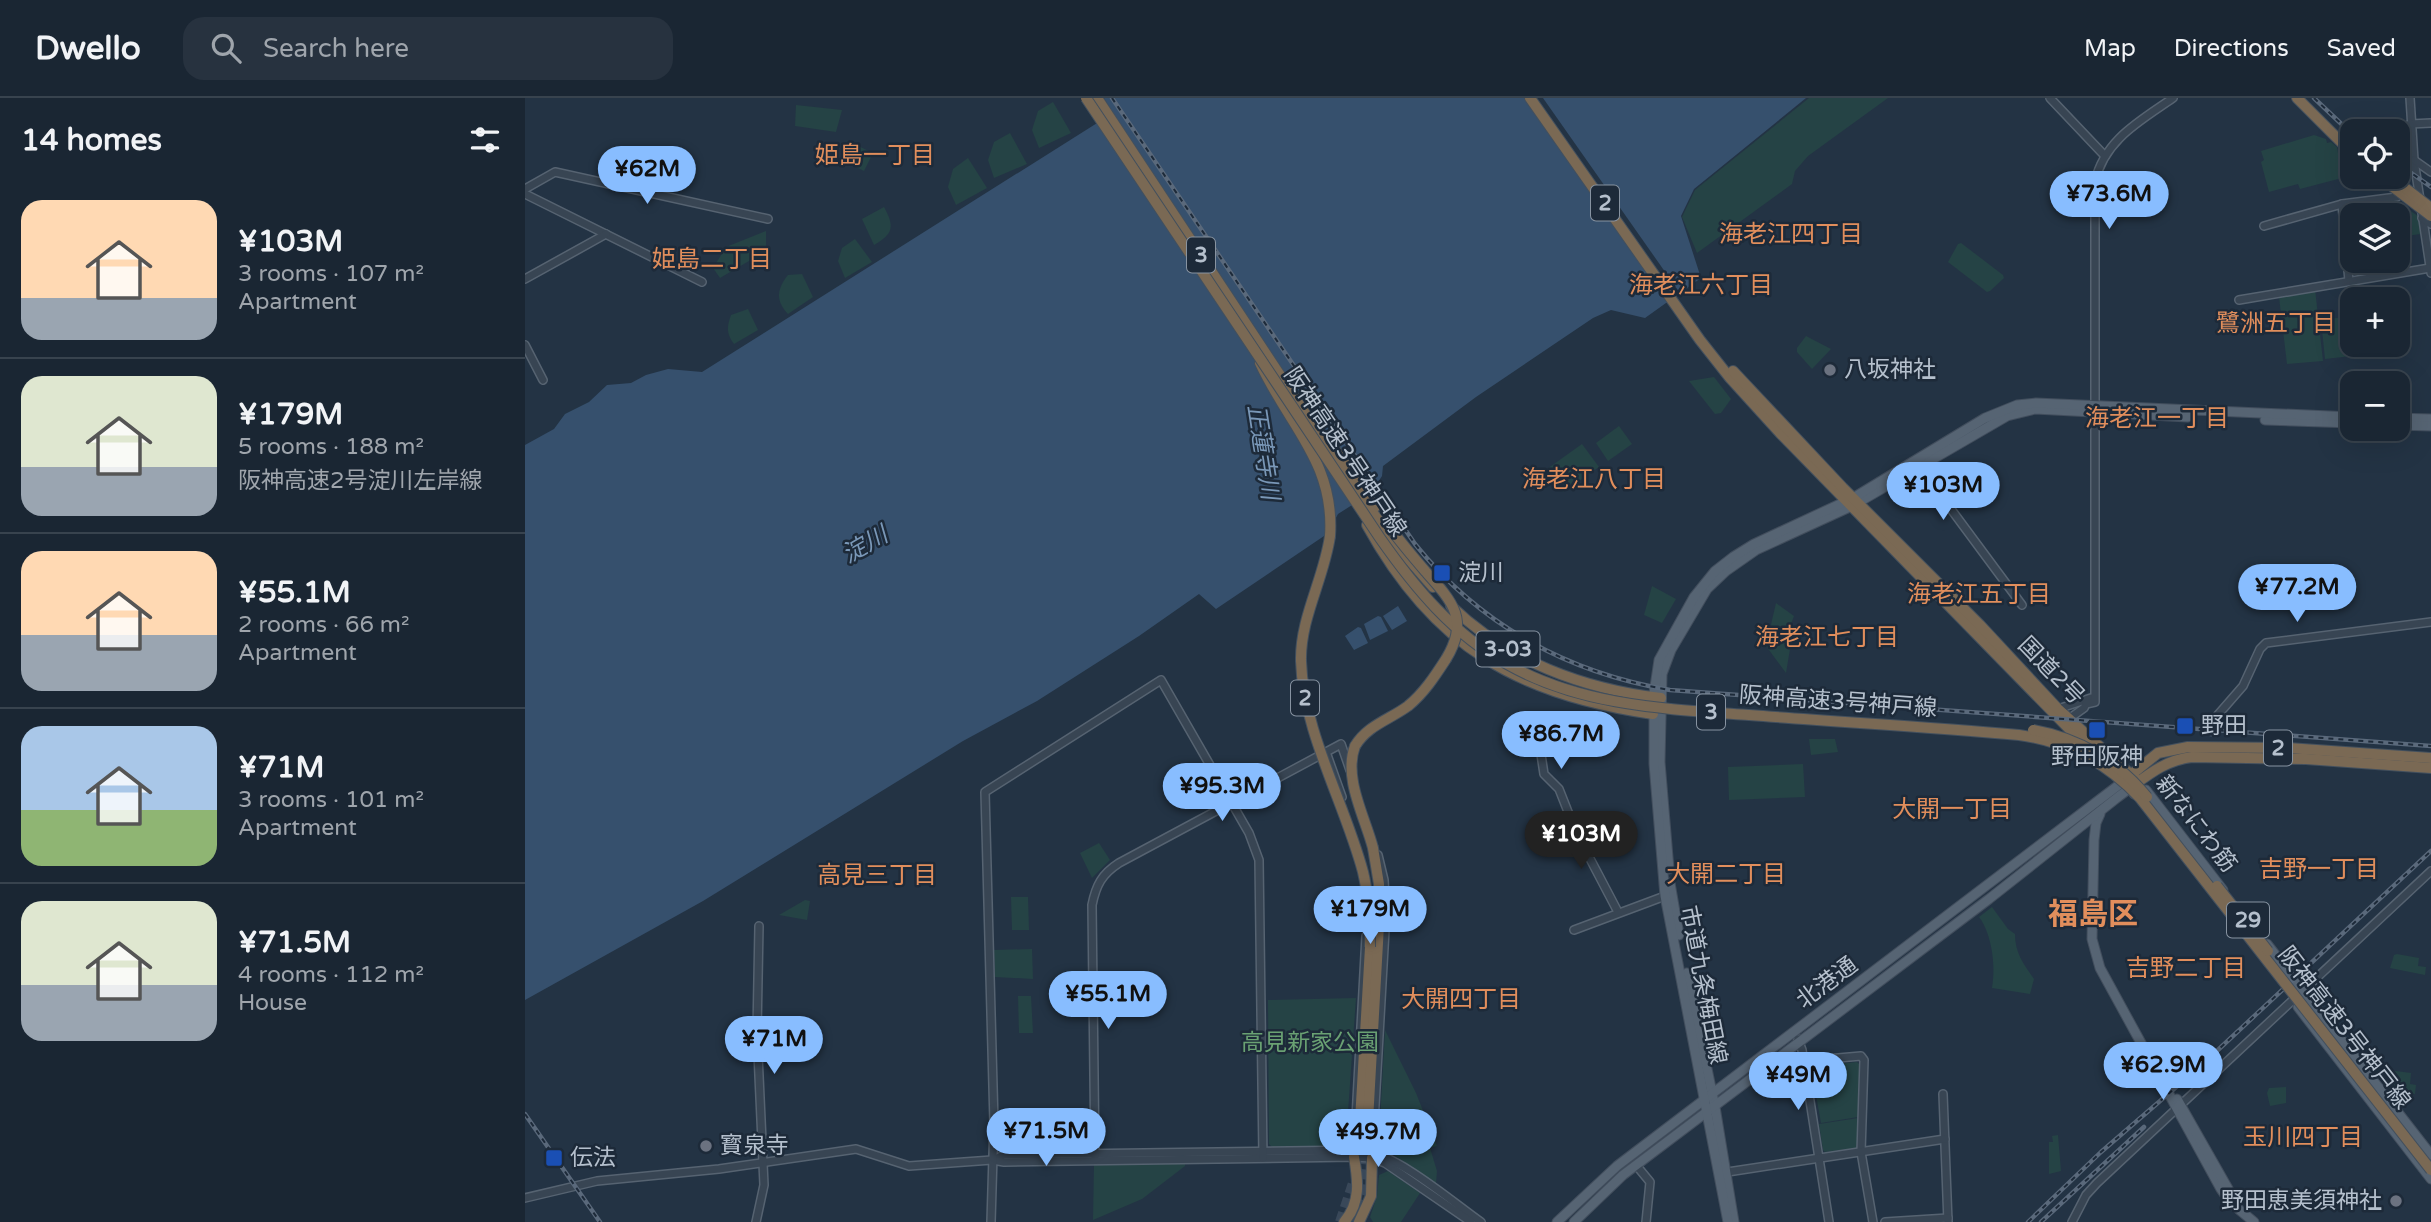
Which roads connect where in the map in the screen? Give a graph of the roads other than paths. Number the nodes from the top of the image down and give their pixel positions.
1 (1086, 98) edge
2 (1097, 98) edge
3 (1530, 98) edge
4 (1537, 98) edge
5 (2050, 98) edge
6 (2173, 98) edge
7 (2297, 98) edge
8 (2305, 98) edge
9 (2410, 98) edge
10 (2410, 119) edge
11 (2431, 123) edge
12 (2410, 124) joint
13 (2340, 132) edge
14 (2340, 141) edge
15 (2105, 156) junction
16 (2414, 160) junction
17 (2430, 171) edge
18 (2394, 189) edge
19 (2407, 189) edge
20 (525, 191) edge
21 (2397, 197) dead end
22 (2350, 203) edge
23 (2340, 205) edge
24 (2431, 206) edge
25 (2427, 217) edge
26 (768, 219) dead end
27 (2431, 224) edge
28 (2264, 226) dead end
29 (606, 234) junction
30 (2431, 270) edge
31 (2348, 273) edge
32 (525, 279) edge
33 (2349, 281) junction
34 (702, 282) dead end
35 (2239, 300) dead end
36 (1682, 307) junction
37 (525, 345) edge
38 (1253, 350) junction
39 (543, 380) dead end
40 (2094, 409) junction
41 (1305, 412) junction
42 (2340, 417) edge
43 (2410, 418) edge
44 (2431, 419) edge
45 (2340, 422) edge
46 (2410, 425) edge
47 (2431, 426) edge
48 (1919, 466) junction
49 (1353, 493) junction
50 (1853, 502) junction
51 (2022, 605) dead end
52 (2431, 622) edge
53 (1657, 698) junction
54 (2095, 700) junction
55 (2058, 709) junction
56 (1653, 714) junction
57 (2216, 717) tunnel mouth
58 (2070, 718) junction
59 (1537, 728) dead end
60 (2211, 743) junction
61 (1326, 752) junction
62 (2205, 758) junction
63 (2431, 758) edge
64 (2431, 768) edge
65 (2131, 781) junction
66 (1232, 802) junction
67 (2101, 812) junction
68 (2077, 831) junction
69 (2094, 840) junction
70 (2431, 871) edge
71 (1665, 896) junction
72 (1618, 912) junction
73 (759, 926) dead end
74 (1574, 930) dead end
75 (1374, 947) junction
76 (2303, 989) junction
77 (2293, 999) junction
78 (1794, 1032) junction
79 (1800, 1042) junction
80 (1804, 1061) junction
81 (1943, 1094) dead end
82 (1709, 1097) junction
83 (2178, 1107) junction
84 (1711, 1110) junction
85 (1363, 1139) tunnel mouth
86 (1945, 1139) junction
87 (1861, 1152) junction
88 (1354, 1153) junction
89 (1263, 1155) junction
90 (1372, 1155) junction
91 (1096, 1157) junction
92 (1819, 1157) junction
93 (2431, 1158) edge
94 (992, 1160) junction
95 (763, 1161) junction
96 (1636, 1165) junction
97 (2431, 1170) edge
98 (1723, 1172) junction
99 (2431, 1179) edge
100 (525, 1198) edge
101 (1948, 1220) edge
102 (756, 1222) edge
103 (991, 1222) edge
104 (1344, 1222) edge
105 (1359, 1222) edge
106 (1471, 1222) edge
107 (1481, 1222) edge
108 (1557, 1222) edge
109 (1574, 1222) edge
110 (1646, 1222) edge
111 (1728, 1222) edge
112 (1734, 1222) edge
113 (1829, 1222) edge
114 (1873, 1222) edge
115 (1885, 1222) edge
116 (2072, 1222) edge
117 (2254, 1222) edge

1 - 38 highway, 阪神高速3号神戸線 / 3, bridge
2 - 41 highway, 阪神高速3号神戸線 / 3
3 - 36 highway, 国道2号 / 2
4 - 36 highway, 国道2号 / 2
5 - 15 street
6 - 15 street
7 - 14 highway
8 - 13 highway
9 - 10 street
11 - 12 street
12 - 16 street
15 - 40 street
16 - 17 street
16 - 25 street
18 - 25 highway, bridge
19 - 24 highway, bridge
20 - 26 street
20 - 29 street
21 - 22 street
23 - 28 street
25 - 27 street
25 - 30 street
29 - 32 street
29 - 34 street
30 - 33 street
31 - 33 street
33 - 35 street
36 - 50 highway, 国道2号 / 2
37 - 39 street
38 - 49 highway, 阪神高速3号神戸線 / 3, bridge
38 - 75 highway, 2, bridge
40 - 42 main road, 市道九条梅田線
40 - 45 main road, 市道九条梅田線
40 - 48 main road, 市道九条梅田線
40 - 50 main road, 市道九条梅田線
40 - 54 street
41 - 49 highway, 阪神高速3号神戸線 / 3
41 - 75 highway, 2, bridge
43 - 44 main road
46 - 47 main road
48 - 50 main road, 市道九条梅田線
48 - 51 street
49 - 53 highway, 3-03, bridge
49 - 56 highway, bridge
49 - 93 highway, 阪神高速3号神戸線 / 3, bridge
49 - 97 highway, 阪神高速3号神戸線 / 3, bridge
50 - 53 main road, 市道九条梅田線
50 - 55 highway, 国道2号 / 2
50 - 65 highway, 国道2号 / 2
52 - 57 street
53 - 56 main road, 市道九条梅田線
53 - 82 main road, 市道九条梅田線
54 - 55 street
54 - 58 street
55 - 58 highway, 国道2号 / 2
56 - 71 main road, 市道九条梅田線
58 - 65 highway, 国道2号 / 2
59 - 72 street
60 - 62 street
60 - 63 highway, 2
60 - 65 highway, 2
61 - 66 street
61 - 88 street
61 - 90 street
62 - 64 highway, 2
62 - 65 highway, 2
65 - 67 main road, 北港通
65 - 76 main road, 新なにわ筋 / 29
65 - 77 main road, 新なにわ筋 / 29
65 - 78 main road, 北港通
66 - 89 street
66 - 91 street
66 - 94 street
67 - 68 main road, 北港通
67 - 69 main road
68 - 69 main road
68 - 79 main road, 北港通
69 - 83 main road
70 - 76 street
71 - 72 street
71 - 82 main road, 市道九条梅田線
72 - 74 street
73 - 95 street
75 - 85 highway, 2
76 - 77 street
76 - 93 main road, 新なにわ筋 / 29
77 - 83 street
77 - 99 main road, 新なにわ筋 / 29
78 - 79 street
78 - 82 main road, 北港通
79 - 80 street
79 - 84 main road, 北港通
80 - 87 street
80 - 92 street
81 - 86 street
82 - 84 main road, 市道九条梅田線
82 - 108 main road, 北港通
83 - 116 street
83 - 117 main road
84 - 96 main road, 北港通
84 - 98 main road, 市道九条梅田線
86 - 87 street
86 - 101 street
87 - 92 street
87 - 114 street
88 - 89 street
88 - 90 street
88 - 104 highway
89 - 91 street
90 - 105 highway
90 - 106 street
90 - 107 street
91 - 94 street
92 - 98 street
92 - 113 street
94 - 95 street
94 - 103 street
95 - 100 street
95 - 102 street
96 - 109 main road, 北港通
96 - 110 street
98 - 111 main road, 市道九条梅田線
98 - 112 main road, 市道九条梅田線
101 - 115 street

